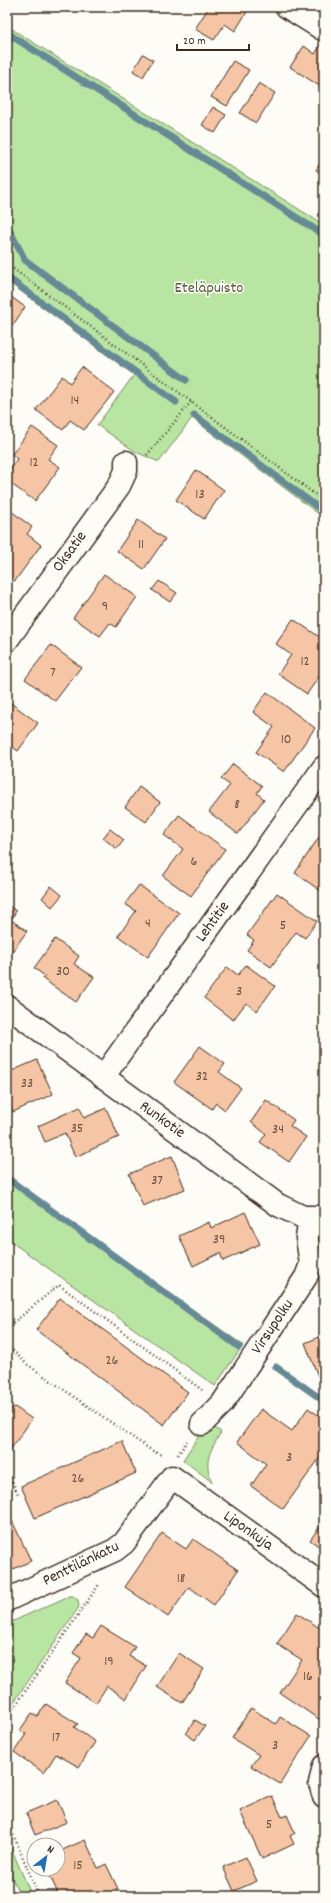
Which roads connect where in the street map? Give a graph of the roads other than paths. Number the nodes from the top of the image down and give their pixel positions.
1 (287, 7) edge
2 (324, 30) edge
3 (126, 462) road end
4 (7, 640) edge
5 (324, 768) edge
6 (7, 1006) edge
7 (103, 1076) junction
8 (317, 1217) edge
9 (202, 1424) road end
10 (173, 1469) joint
11 (324, 1586) edge
12 (7, 1600) edge
13 (324, 1766) edge
14 (324, 1796) edge

1 - 2 street
3 - 4 street, Oksatie
5 - 7 street, Lehtitie
6 - 7 street, Runkotie
7 - 8 street, Runkotie
8 - 9 street, Virsupolku
10 - 11 street, Liponkuja
10 - 12 street, Penttilänkatu
13 - 14 street

